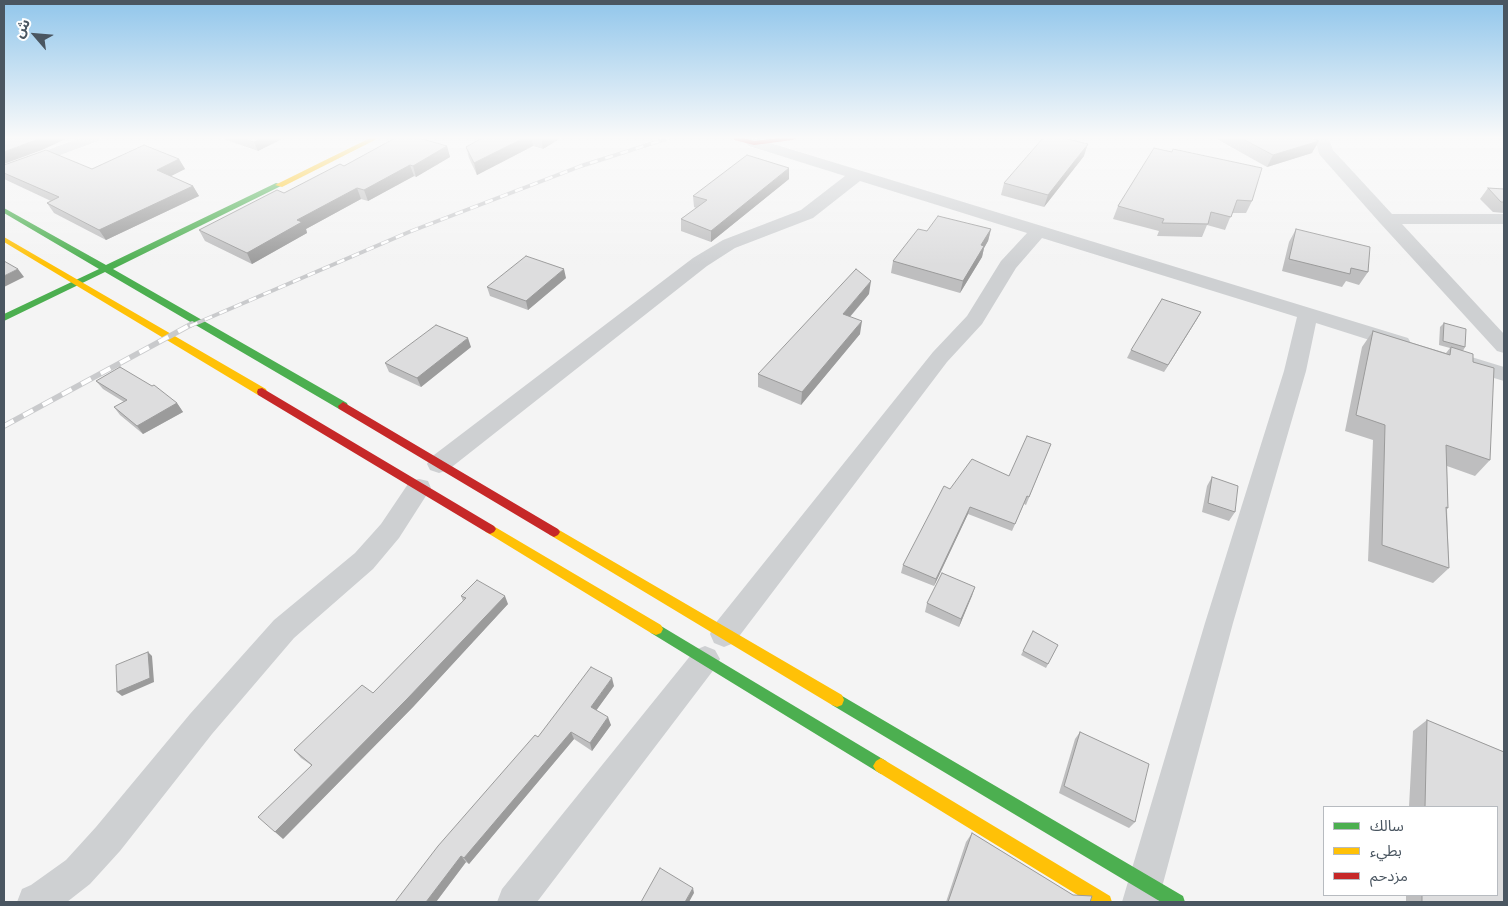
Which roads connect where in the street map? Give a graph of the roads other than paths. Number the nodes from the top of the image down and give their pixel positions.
1 (287, 180) edge
2 (850, 180) edge
3 (874, 180) edge
4 (1352, 180) edge
5 (4, 210) edge
6 (1386, 218) junction
7 (1504, 219) edge
8 (1039, 230) junction
9 (4, 239) edge
10 (93, 257) junction
11 (103, 269) junction
12 (60, 273) junction
13 (44, 280) dead end
14 (76, 283) junction
15 (1308, 314) junction
16 (4, 318) edge
17 (1504, 346) edge
18 (1419, 349) edge
19 (1447, 357) edge
20 (1504, 374) edge
21 (439, 464) junction
22 (419, 488) junction
23 (714, 646) junction
24 (1142, 892) edge
25 (35, 902) edge
26 (515, 902) edge
27 (1104, 902) edge
28 (1177, 902) edge

1 - 11 street
2 - 21 street
3 - 8 street
4 - 6 street
5 - 10 street
6 - 7 street
6 - 17 street
8 - 15 street
8 - 23 street
9 - 12 street
10 - 11 street
10 - 12 street
11 - 14 street
11 - 21 street
12 - 13 street
12 - 14 street
14 - 16 street
14 - 22 street
15 - 18 street
15 - 24 street
19 - 20 street
21 - 23 street
22 - 23 street
22 - 25 street
23 - 24 street
23 - 26 street
23 - 27 street
24 - 28 street

